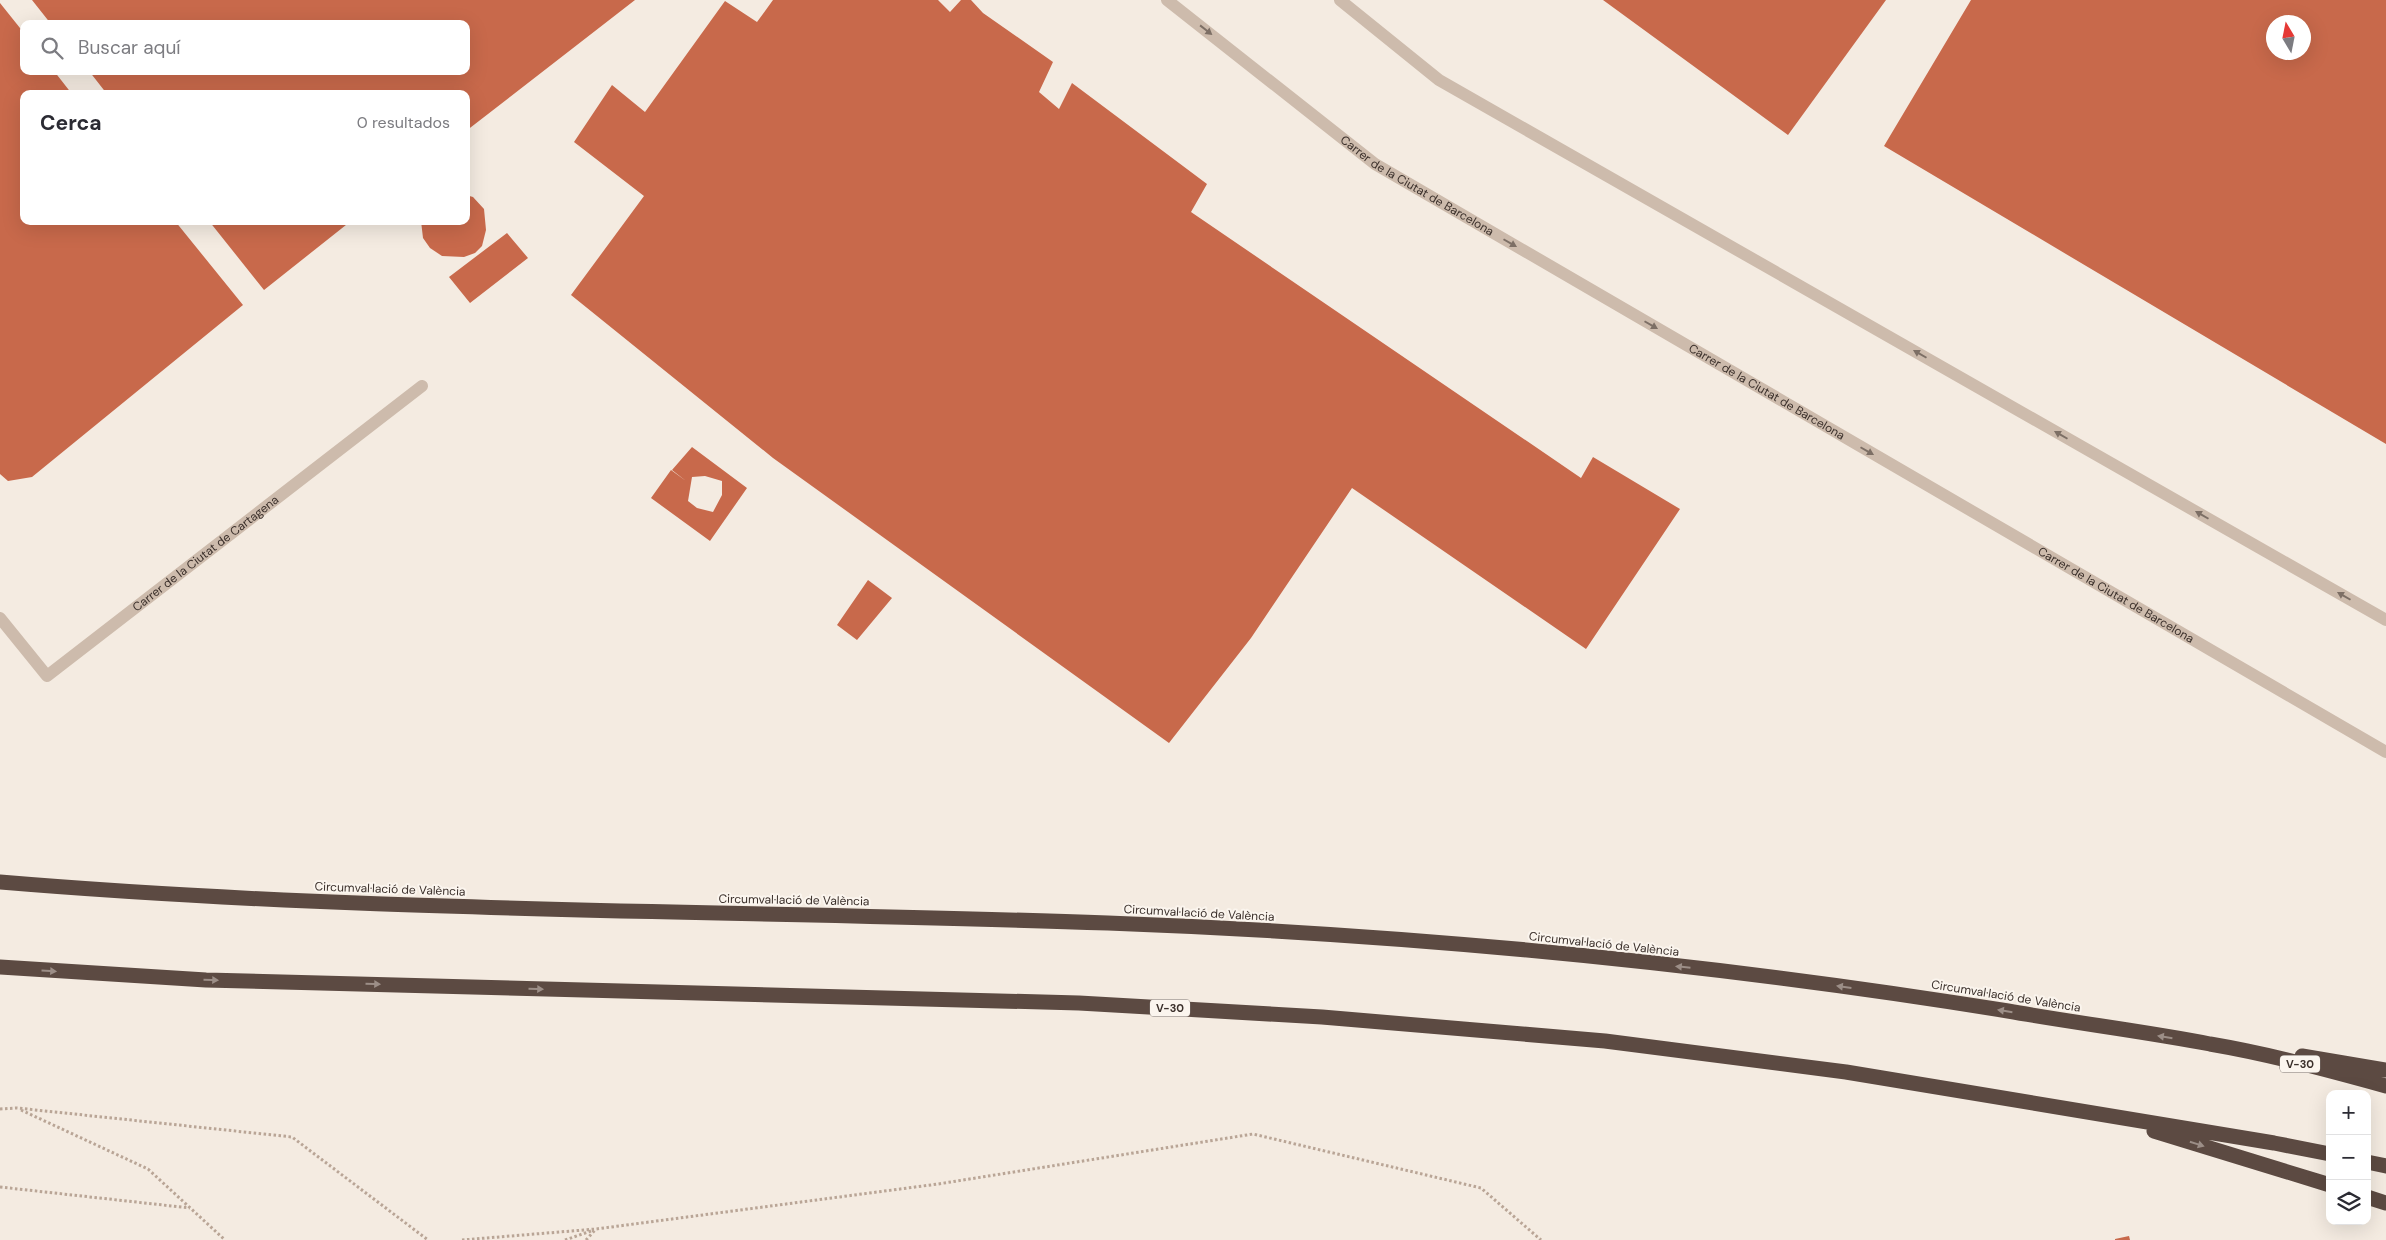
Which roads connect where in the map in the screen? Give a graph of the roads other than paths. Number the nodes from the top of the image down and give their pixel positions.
1 (1167, 0) edge
2 (1340, 0) edge
3 (422, 386) dead end
4 (0, 618) edge
5 (2386, 620) edge
6 (2386, 752) edge
7 (0, 882) edge
8 (0, 967) edge
9 (2213, 1044) junction
10 (2386, 1070) edge
11 (2386, 1086) edge
12 (2100, 1114) junction
13 (2326, 1153) edge
14 (2371, 1163) edge
15 (2386, 1166) edge
16 (2326, 1184) edge
17 (2371, 1198) edge
18 (2386, 1202) edge

1 -> 6 street, Carrer de la Ciutat de Barcelona
5 -> 2 street
3 - 4 street, Carrer de la Ciutat de Cartagena
9 -> 7 highway, Circumval·lació de València / V-30
8 -> 12 highway, V-30
9 - 10 highway
9 - 11 highway, Circumval·lació de València / V-30
12 - 13 highway, V-30
12 -> 16 highway
14 - 15 highway
17 - 18 highway

